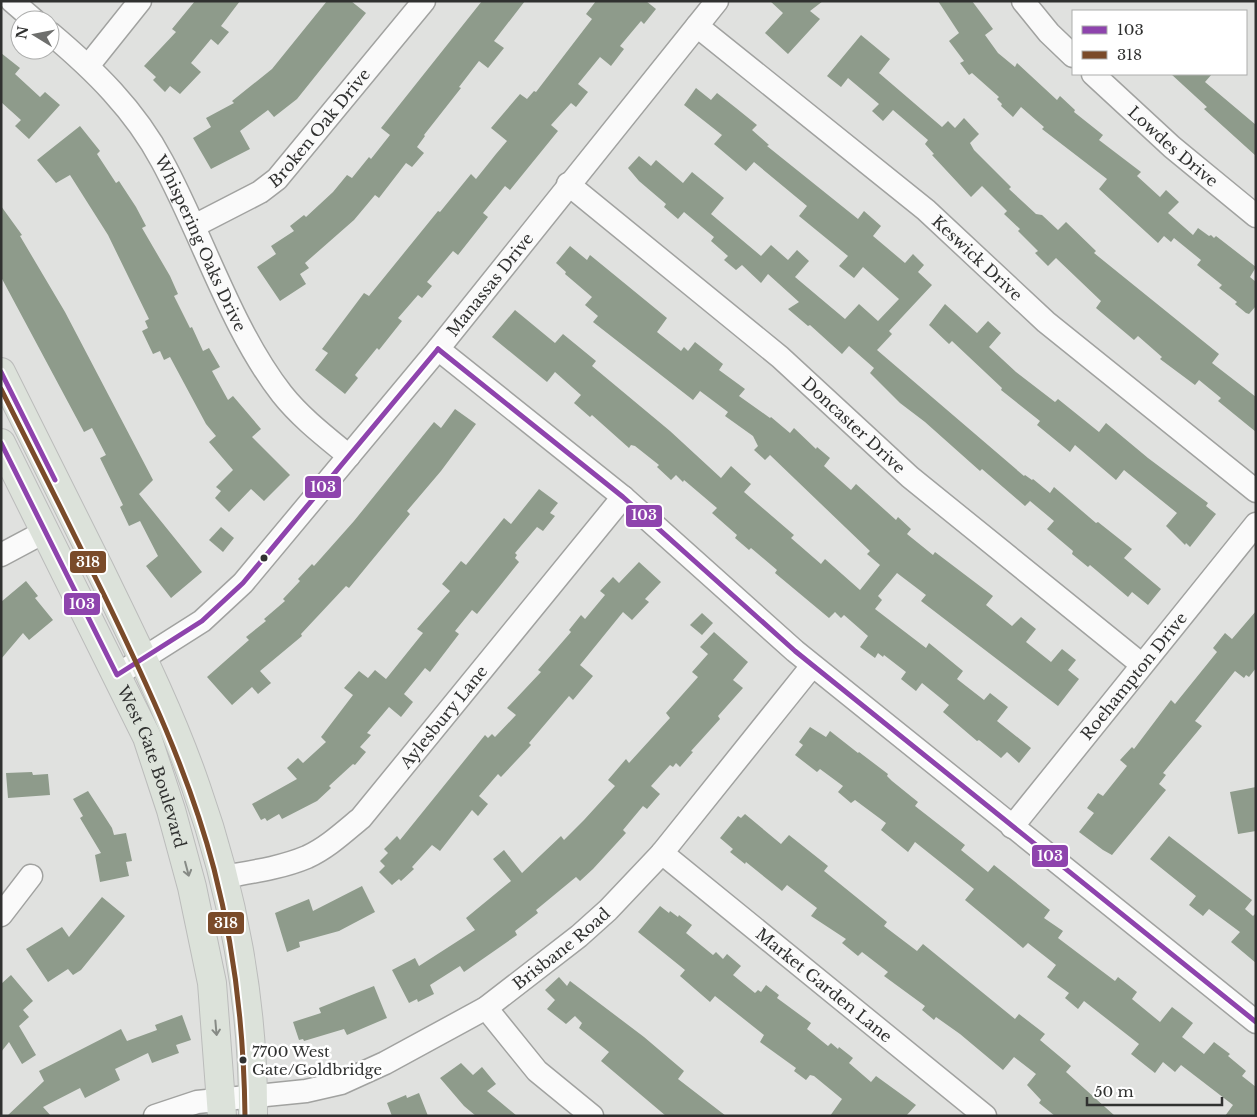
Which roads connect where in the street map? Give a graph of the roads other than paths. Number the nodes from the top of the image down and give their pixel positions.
1 (12, 1) edge
2 (140, 1) edge
3 (424, 1) edge
4 (717, 1) edge
5 (1023, 1) edge
6 (22, 10) edge
7 (696, 26) junction
8 (60, 42) edge
9 (1072, 55) edge
10 (88, 66) junction
11 (1094, 75) edge
12 (568, 184) junction
13 (1256, 216) edge
14 (194, 226) junction
15 (438, 348) junction
16 (1, 372) edge
17 (1, 443) edge
18 (349, 456) junction
19 (1256, 492) edge
20 (623, 497) junction
21 (1256, 524) edge
22 (46, 531) junction
23 (1, 555) edge
24 (144, 658) junction
25 (1141, 664) junction
26 (812, 666) junction
27 (117, 675) junction
28 (1012, 827) junction
29 (662, 853) junction
30 (31, 876) dead end
31 (223, 878) junction
32 (1, 915) edge
33 (486, 1008) junction
34 (1256, 1022) edge
35 (222, 1107) edge
36 (253, 1107) edge
37 (155, 1116) edge
38 (592, 1116) edge
39 (985, 1116) edge

1 - 6 street
2 - 10 street
3 - 14 street, Broken Oak Drive
4 - 7 street, Manassas Drive
5 - 9 street
7 - 12 street, Manassas Drive
7 - 19 street, Keswick Drive
8 - 10 street, Whispering Oaks Drive
10 - 14 street, Whispering Oaks Drive
11 - 13 street, Lowdes Drive
12 - 15 street, Manassas Drive
12 - 25 street, Doncaster Drive
14 - 18 street, Whispering Oaks Drive
15 - 18 street, Manassas Drive
15 - 20 street
16 - 24 main road, West Gate Boulevard
17 - 22 main road, West Gate Boulevard
18 - 24 street, Manassas Drive
20 - 26 street
20 - 31 street, Aylesbury Lane
21 - 25 street, Roehampton Drive
22 - 23 street
22 - 27 main road, West Gate Boulevard
24 - 27 street, Manassas Drive
24 - 31 main road, West Gate Boulevard
25 - 28 street, Roehampton Drive
26 - 28 street
26 - 29 street, Brisbane Road
27 -> 35 main road, West Gate Boulevard
28 - 34 street
29 - 33 street, Brisbane Road
29 - 39 street, Market Garden Lane
30 - 32 street
31 - 36 main road, West Gate Boulevard
33 - 36 street, Brisbane Road
33 - 38 street
35 - 36 street, Brisbane Road
35 - 37 street, Brisbane Road

